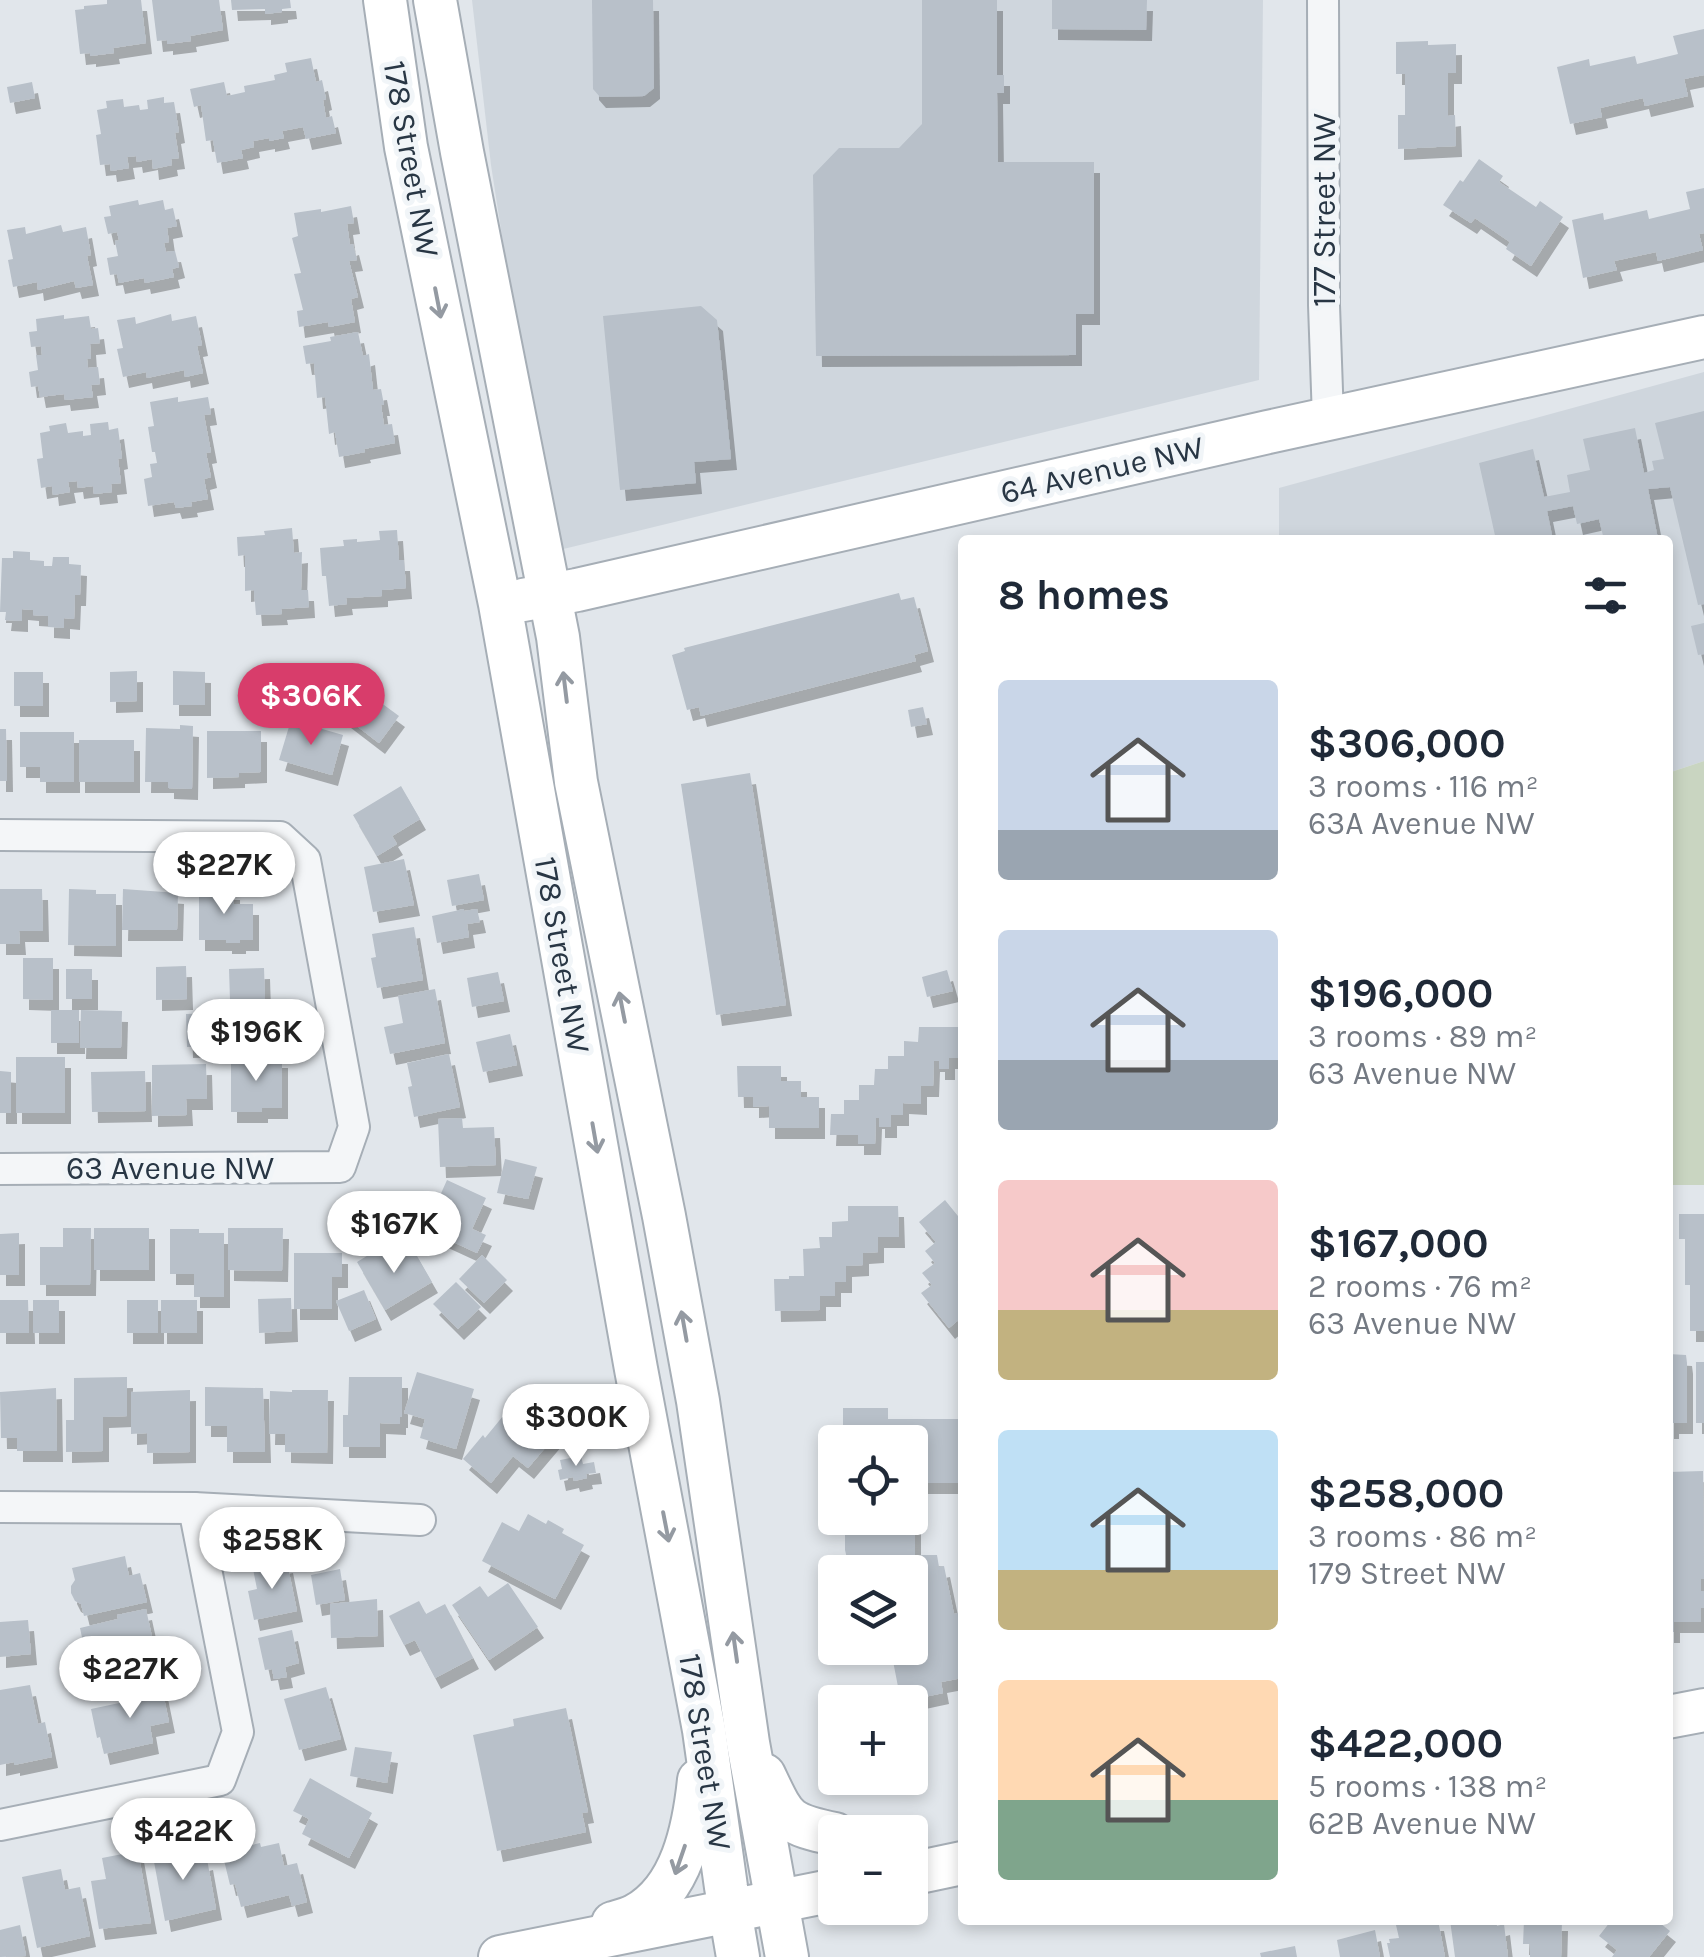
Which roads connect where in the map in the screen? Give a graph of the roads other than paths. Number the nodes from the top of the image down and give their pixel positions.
1 (385, 0) edge
2 (435, 0) edge
3 (1323, 0) edge
4 (1704, 337) edge
5 (1328, 420) junction
6 (549, 595) junction
7 (500, 604) junction
8 (0, 835) edge
9 (0, 1169) edge
10 (0, 1507) edge
11 (194, 1508) junction
12 (420, 1520) dead end
13 (1704, 1710) edge
14 (1673, 1716) edge
15 (704, 1730) junction
16 (748, 1744) junction
17 (0, 1825) edge
18 (818, 1830) edge
19 (928, 1849) edge
20 (958, 1853) edge
21 (958, 1865) edge
22 (928, 1871) edge
23 (818, 1894) edge
24 (777, 1902) junction
25 (731, 1911) junction
26 (553, 1946) junction
27 (500, 1957) edge
28 (738, 1957) edge
29 (787, 1957) edge

1 -> 7 main road, 178 Street NW
2 - 6 main road, 178 Street NW
3 - 5 street, 177 Street NW
4 - 5 main road, 64 Avenue NW
5 - 6 main road, 64 Avenue NW
6 - 7 main road, 64 Avenue NW
16 -> 6 main road, 178 Street NW
7 -> 15 main road, 178 Street NW
8 - 9 street, 63 Avenue NW
10 - 11 street
11 - 12 street
11 - 17 street
13 - 14 main road
15 - 25 main road, 178 Street NW
15 -> 26 main road
16 - 18 main road
16 - 24 main road, 178 Street NW
19 - 20 main road
21 - 22 main road
23 - 24 main road
24 - 25 main road
24 - 29 main road, 178 Street NW
25 - 26 main road
25 - 28 main road, 178 Street NW
26 - 27 main road

